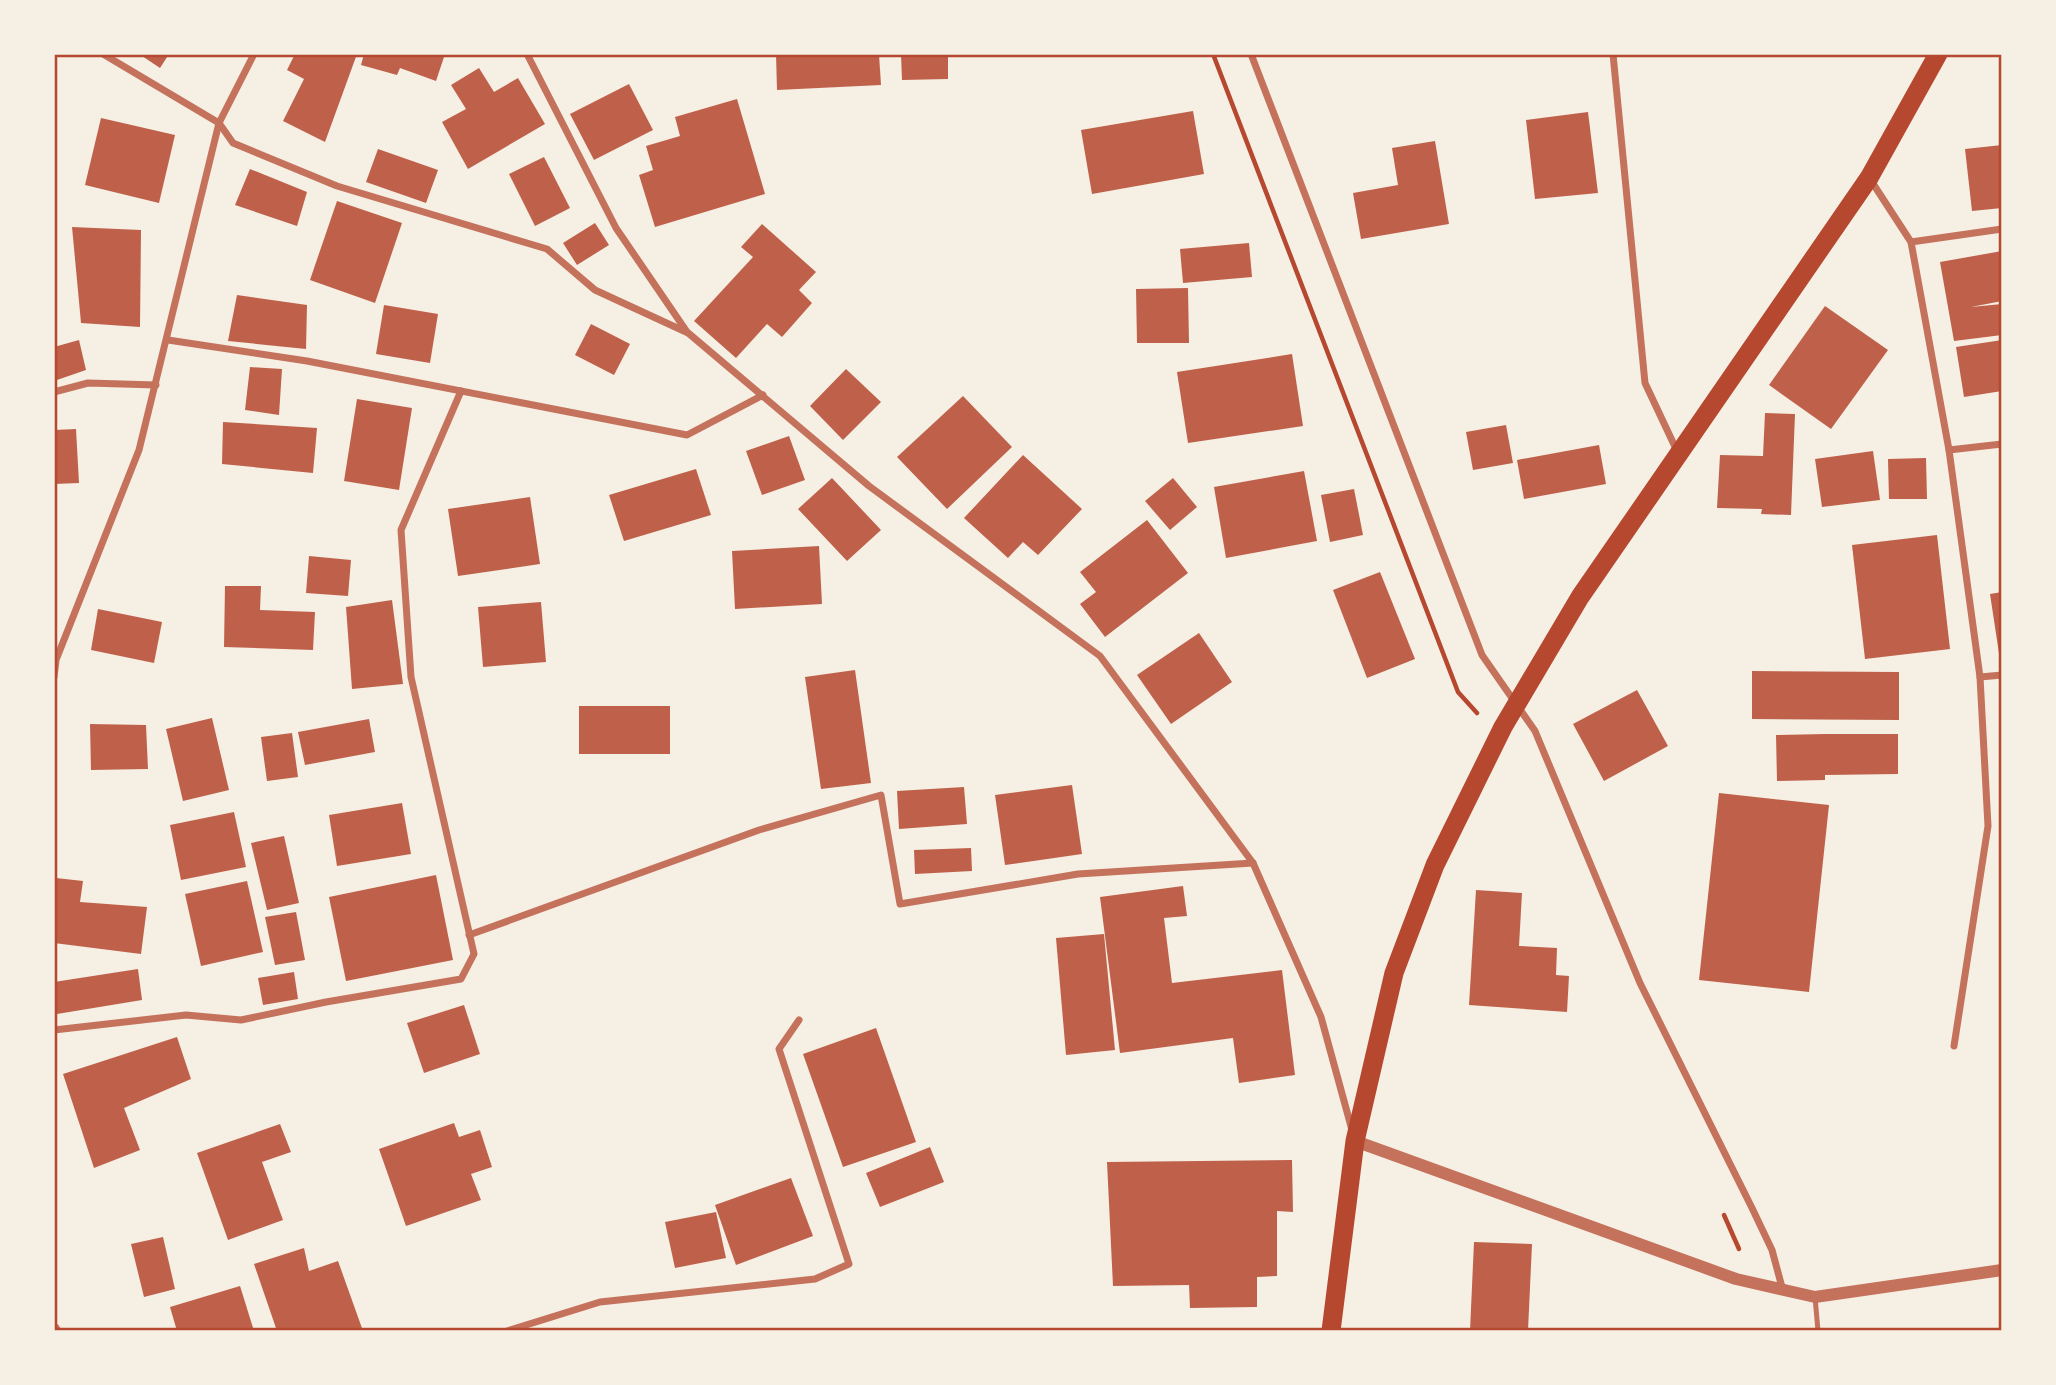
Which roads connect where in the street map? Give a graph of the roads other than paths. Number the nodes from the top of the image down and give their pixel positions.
1 (103, 54) edge
2 (254, 54) edge
3 (527, 54) edge
4 (1251, 54) edge
5 (1613, 54) edge
6 (1938, 54) edge
7 (219, 123) junction
8 (1870, 178) junction
9 (2002, 229) edge
10 (1911, 242) junction
11 (687, 332) junction
12 (167, 340) junction
13 (156, 385) junction
14 (461, 391) junction
15 (54, 392) edge
16 (763, 395) junction
17 (2002, 444) edge
18 (1949, 450) junction
19 (1678, 454) junction
20 (2002, 675) edge
21 (54, 677) edge
22 (1980, 677) junction
23 (1253, 863) junction
24 (469, 935) junction
25 (799, 1020) dead end
26 (54, 1030) edge
27 (1954, 1046) dead end
28 (1355, 1141) junction
29 (2002, 1270) edge
30 (1783, 1291) junction
31 (1815, 1297) junction
32 (507, 1331) edge
33 (1331, 1331) edge
34 (1818, 1331) edge

1 - 7 street
2 - 7 street
3 - 11 street
4 - 30 street
5 - 19 street
6 - 8 highway
7 - 11 street
7 - 12 street
8 - 10 street
8 - 19 highway
9 - 10 street
10 - 18 street
11 - 16 street
12 - 13 street
12 - 14 street
13 - 15 street
13 - 21 street
14 - 16 street
14 - 24 street
16 - 23 street
17 - 18 street
18 - 22 street
19 - 28 highway
20 - 22 street
22 - 27 street
23 - 24 street
23 - 28 street
24 - 26 street
25 - 32 street
28 - 30 street
28 - 33 highway
29 - 31 street
30 - 31 street
31 - 34 lane

